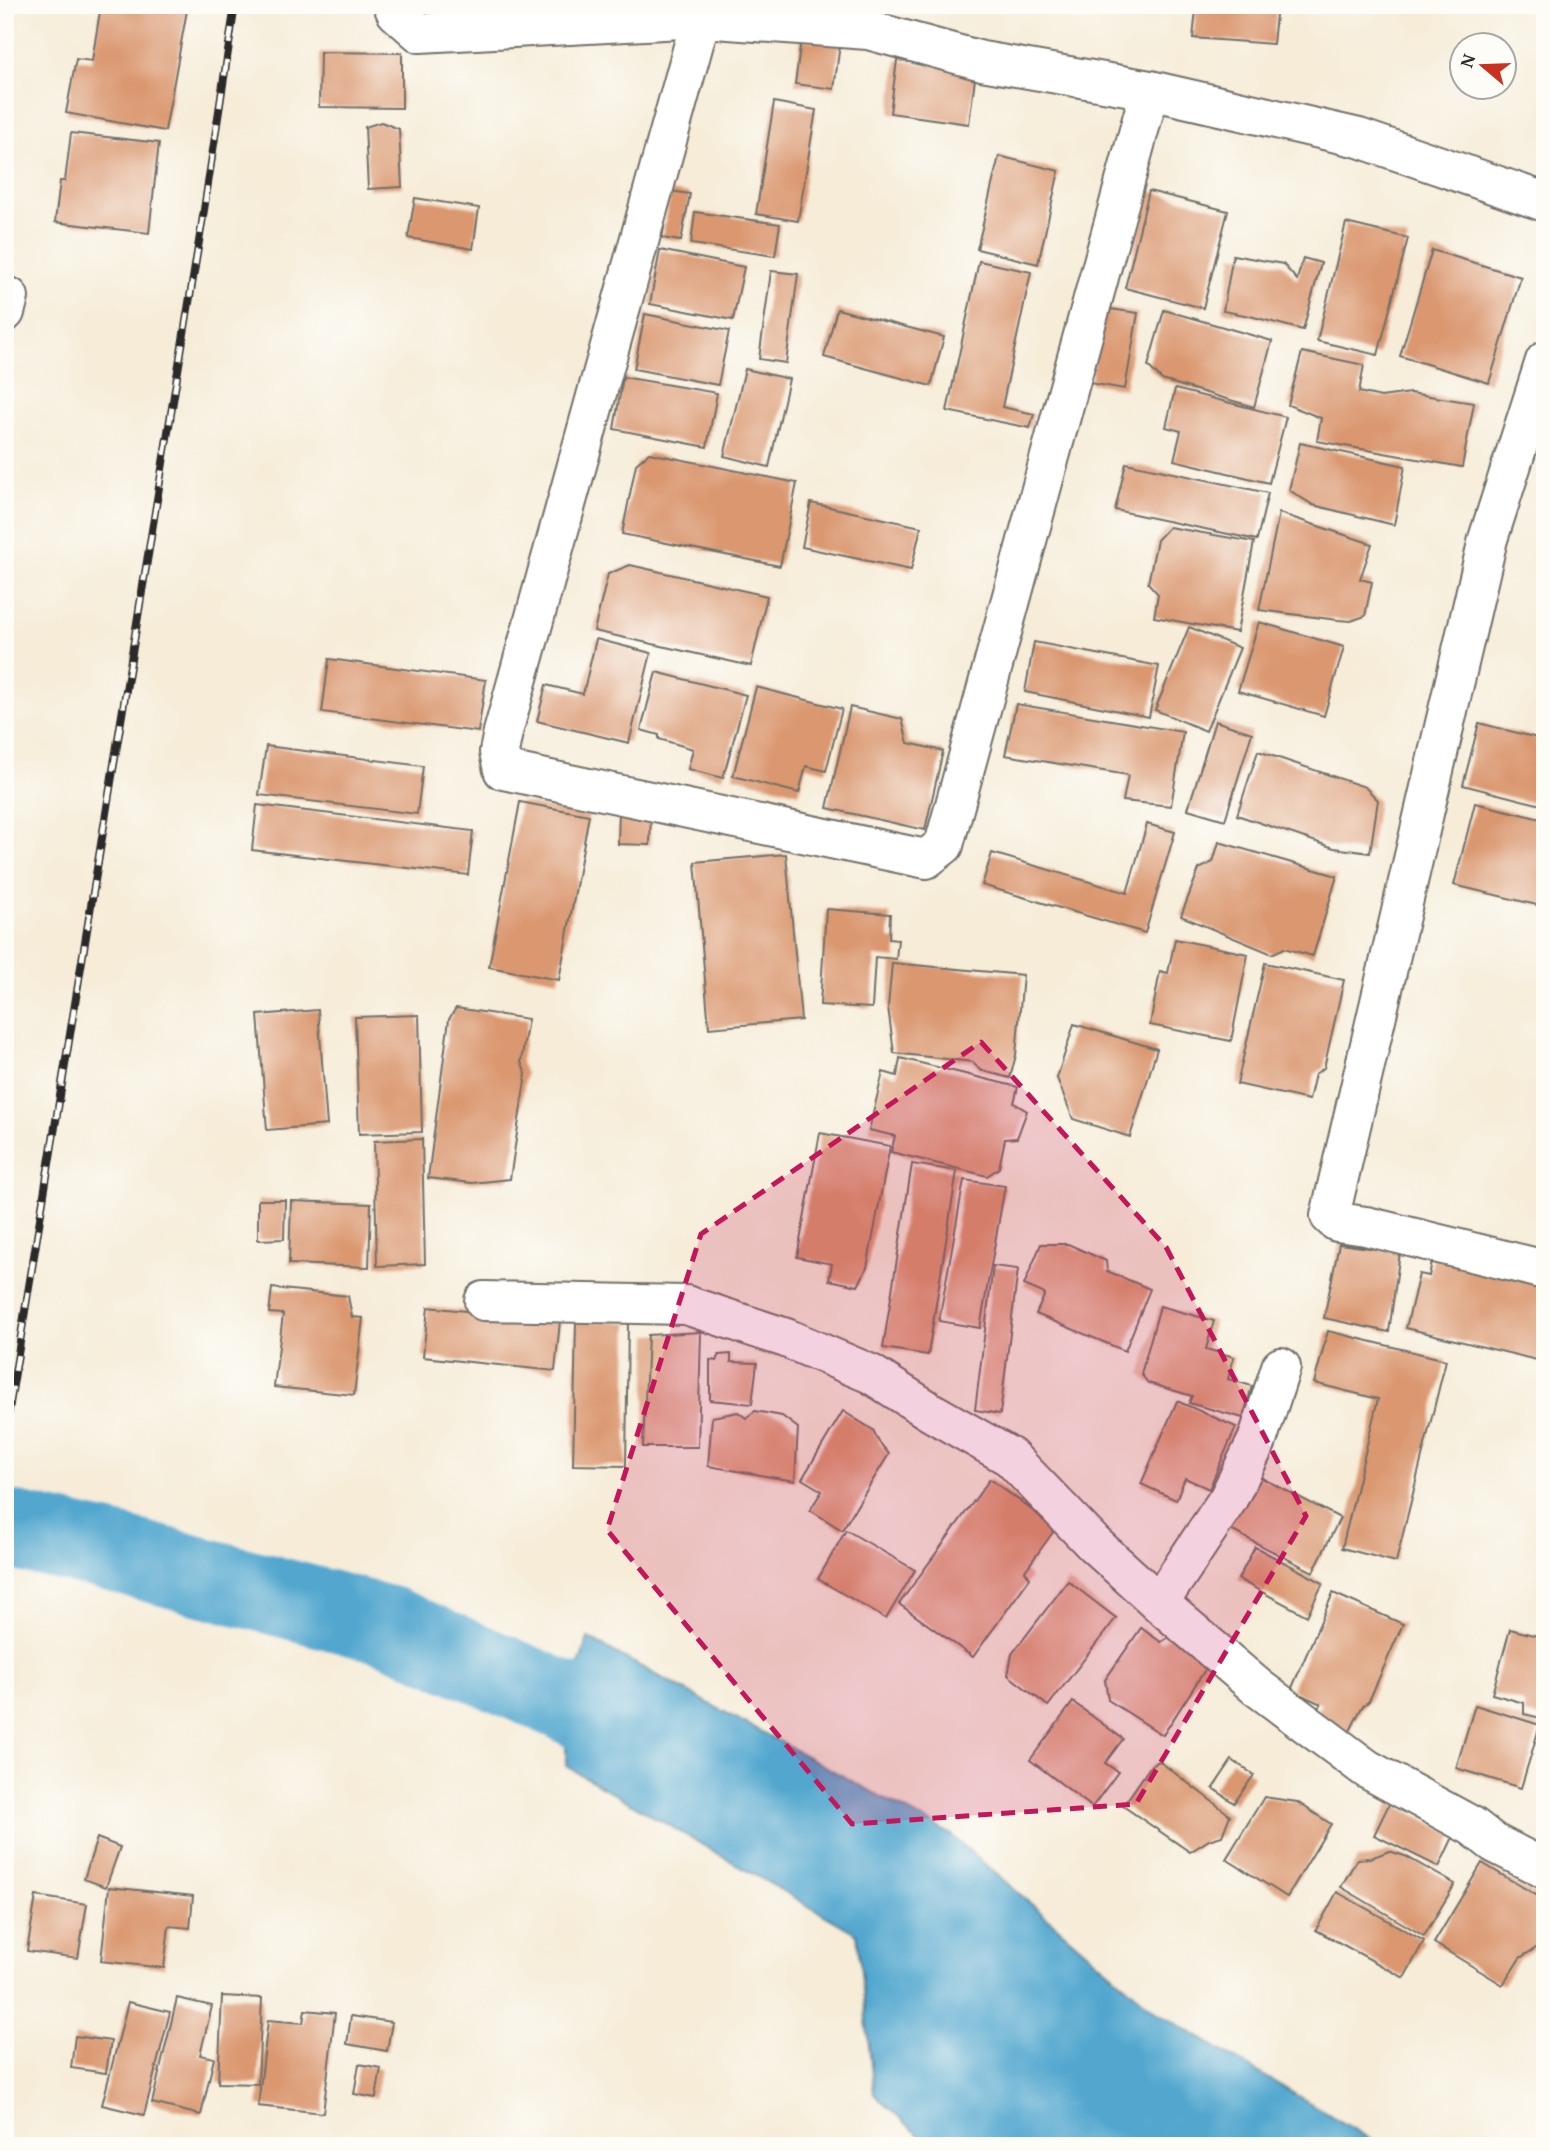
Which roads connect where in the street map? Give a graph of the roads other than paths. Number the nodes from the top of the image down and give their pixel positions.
1 (393, 5) edge
2 (701, 18) junction
3 (1150, 90) junction
4 (1545, 202) edge
5 (1545, 361) edge
6 (1545, 1270) edge
7 (484, 1301) dead end
8 (1281, 1367) dead end
9 (1158, 1603) junction
10 (1545, 1869) edge

1 - 2 street
2 - 3 street
2 - 3 street
3 - 4 street
5 - 6 street
7 - 9 street
8 - 9 street
9 - 10 street

